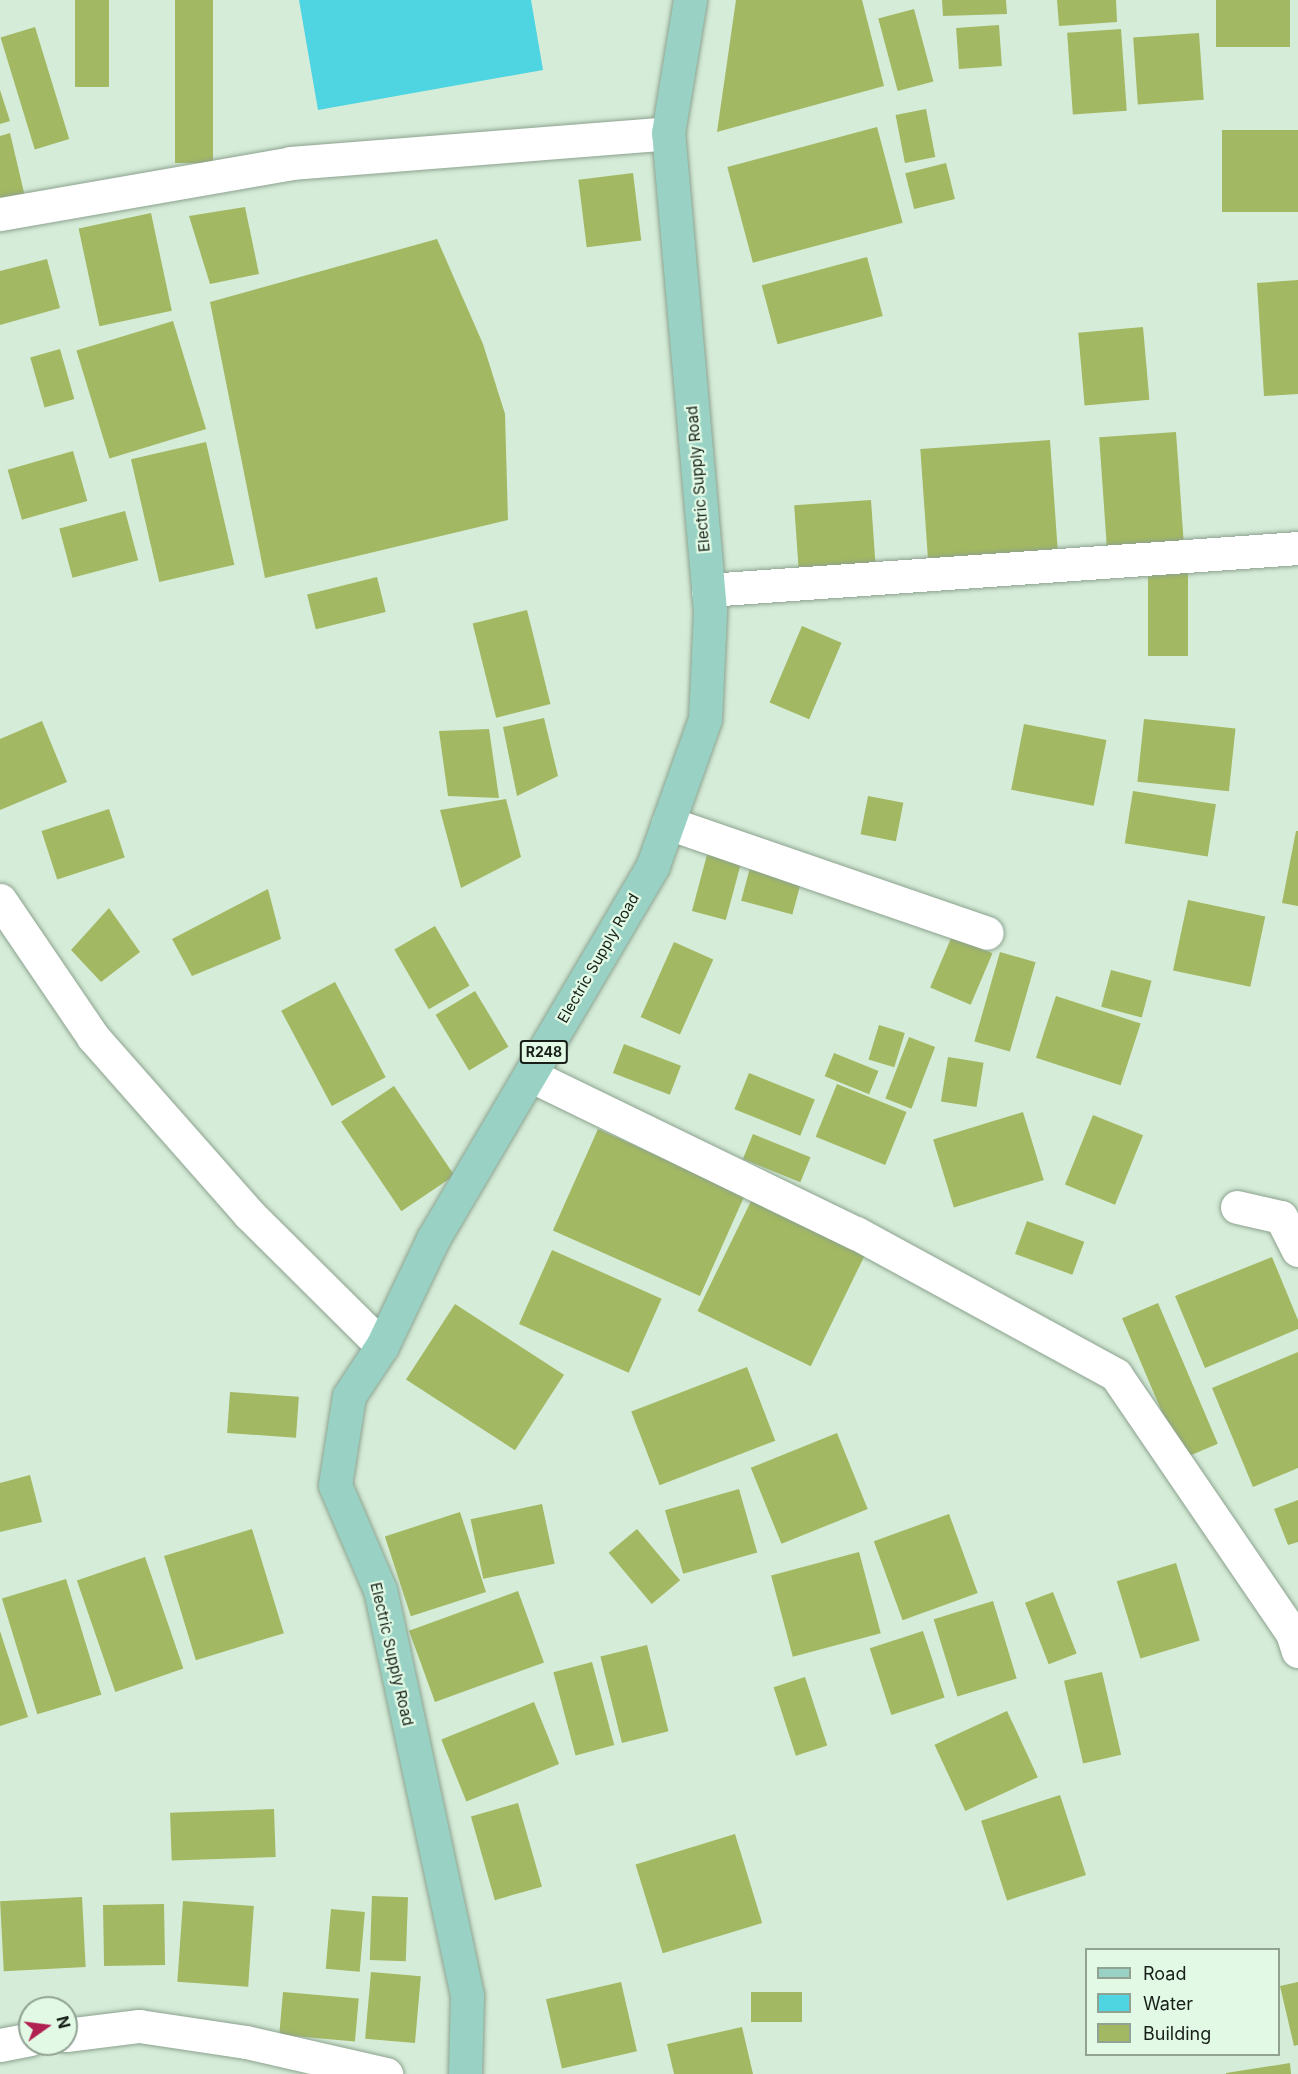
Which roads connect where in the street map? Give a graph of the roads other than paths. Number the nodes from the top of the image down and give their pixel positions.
1 (690, 0) edge
2 (668, 133) junction
3 (0, 214) edge
4 (1298, 548) edge
5 (708, 590) junction
6 (668, 823) junction
7 (0, 900) edge
8 (987, 933) dead end
9 (530, 1075) junction
10 (1237, 1207) dead end
11 (1298, 1250) edge
12 (382, 1346) junction
13 (1298, 1651) edge
14 (78, 2034) edge
15 (18, 2041) edge
16 (0, 2044) edge
17 (386, 2074) edge
18 (465, 2074) edge

1 - 2 main road, Electric Supply Road / R248
2 - 3 street
2 - 5 main road, Electric Supply Road / R248
4 - 5 street
5 - 6 main road, Electric Supply Road / R248
6 - 8 street
6 - 9 main road, Electric Supply Road / R248
7 - 12 street
9 - 12 main road, Electric Supply Road / R248
9 - 13 street
10 - 11 street
12 - 18 main road, Electric Supply Road / R248
14 - 17 street
15 - 16 street

